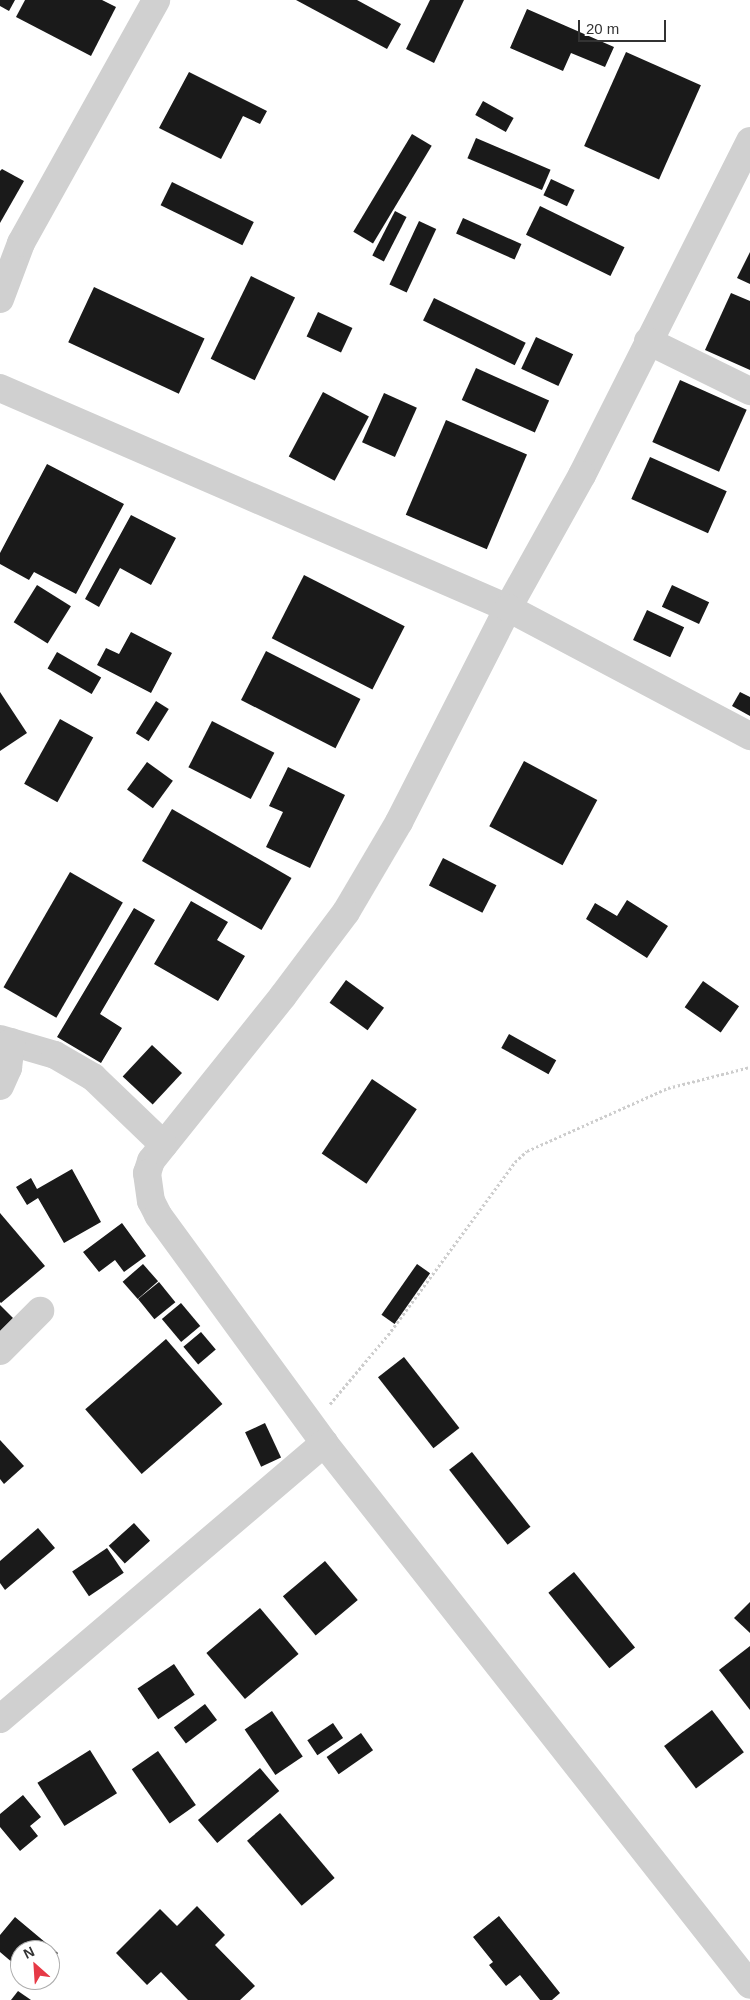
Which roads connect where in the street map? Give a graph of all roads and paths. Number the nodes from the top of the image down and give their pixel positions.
1 (156, 0) edge
2 (750, 141) edge
3 (0, 299) edge
4 (648, 341) junction
5 (0, 388) edge
6 (750, 391) edge
7 (508, 608) junction
8 (750, 736) edge
9 (6, 1040) edge
10 (750, 1067) edge
11 (0, 1086) edge
12 (164, 1145) junction
13 (40, 1311) dead end
14 (0, 1352) edge
15 (318, 1434) junction
16 (0, 1719) edge
17 (750, 1985) edge

1 - 3 street
2 - 4 street
4 - 6 street
4 - 7 street
5 - 7 street
7 - 8 street
7 - 12 street
9 - 11 street
9 - 12 street
10 - 15 path
12 - 15 street
13 - 14 street
15 - 16 street
15 - 17 street

